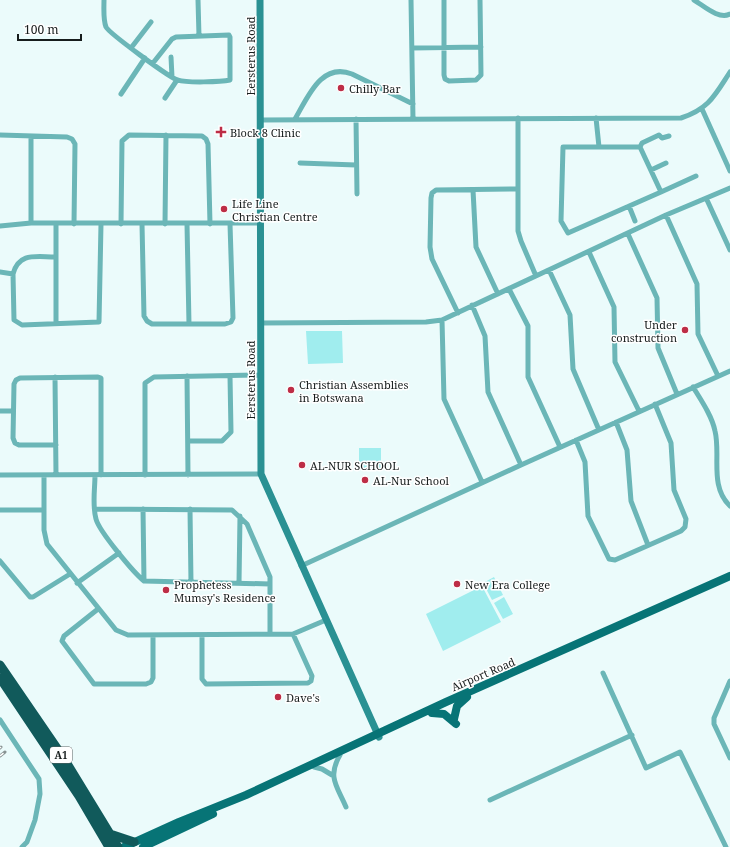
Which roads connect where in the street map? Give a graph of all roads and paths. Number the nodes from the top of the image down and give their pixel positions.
1 (104, 0) edge
2 (198, 0) edge
3 (260, 0) edge
4 (411, 0) edge
5 (444, 0) edge
6 (480, 0) edge
7 (694, 0) edge
8 (730, 14) edge
9 (151, 22) dead end
10 (199, 36) junction
11 (481, 47) junction
12 (131, 48) junction
13 (412, 48) junction
14 (442, 48) junction
15 (171, 57) dead end
16 (145, 58) junction
17 (153, 63) junction
18 (730, 72) edge
19 (172, 77) junction
20 (177, 80) junction
21 (121, 94) dead end
22 (165, 98) dead end
23 (413, 104) junction
24 (702, 109) junction
25 (518, 118) junction
26 (596, 118) junction
27 (356, 119) junction
28 (413, 119) junction
29 (261, 120) junction
30 (295, 120) junction
31 (0, 135) edge
32 (166, 135) junction
33 (31, 136) junction
34 (669, 136) dead end
35 (599, 147) junction
36 (640, 147) junction
37 (666, 163) dead end
38 (300, 164) dead end
39 (356, 165) junction
40 (651, 170) junction
41 (730, 171) edge
42 (696, 176) dead end
43 (517, 188) junction
44 (730, 188) edge
45 (473, 190) junction
46 (661, 192) junction
47 (357, 194) dead end
48 (706, 200) junction
49 (629, 206) junction
50 (666, 215) junction
51 (635, 221) dead end
52 (31, 223) junction
53 (261, 223) junction
54 (56, 224) junction
55 (74, 224) junction
56 (101, 224) junction
57 (121, 224) junction
58 (142, 224) junction
59 (165, 224) junction
60 (187, 224) junction
61 (210, 224) junction
62 (230, 224) junction
63 (0, 226) edge
64 (628, 234) junction
65 (730, 250) edge
66 (589, 252) junction
67 (55, 257) junction
68 (549, 270) junction
69 (0, 272) edge
70 (12, 274) junction
71 (536, 276) junction
72 (510, 289) junction
73 (498, 294) junction
74 (472, 305) junction
75 (458, 313) junction
76 (442, 320) junction
77 (56, 323) junction
78 (261, 323) junction
79 (189, 324) junction
80 (730, 371) edge
81 (261, 375) junction
82 (187, 376) junction
83 (230, 376) junction
84 (718, 376) junction
85 (55, 378) junction
86 (694, 386) junction
87 (677, 394) junction
88 (655, 404) junction
89 (0, 411) edge
90 (13, 411) junction
91 (639, 411) junction
92 (616, 422) junction
93 (599, 430) junction
94 (576, 440) junction
95 (188, 441) junction
96 (56, 445) junction
97 (560, 447) junction
98 (521, 465) junction
99 (261, 474) junction
100 (0, 475) edge
101 (44, 475) junction
102 (56, 475) junction
103 (98, 475) junction
104 (145, 475) junction
105 (188, 475) junction
106 (482, 482) junction
107 (730, 506) edge
108 (95, 509) junction
109 (143, 509) junction
110 (190, 509) junction
111 (0, 510) edge
112 (44, 510) junction
113 (240, 516) junction
114 (648, 545) junction
115 (119, 553) junction
116 (0, 561) edge
117 (301, 566) junction
118 (70, 574) junction
119 (730, 576) edge
120 (144, 581) junction
121 (78, 583) junction
122 (190, 583) junction
123 (239, 583) junction
124 (270, 584) junction
125 (98, 609) junction
126 (326, 620) junction
127 (202, 634) junction
128 (270, 634) junction
129 (293, 634) junction
130 (153, 635) junction
131 (0, 665) edge
132 (519, 671) junction
133 (603, 673) dead end
134 (0, 678) edge
135 (730, 681) edge
136 (467, 697) junction
137 (432, 713) junction
138 (0, 720) edge
139 (632, 735) junction
140 (379, 736) junction
141 (340, 755) junction
142 (730, 758) edge
143 (314, 767) junction
144 (332, 776) junction
145 (246, 796) junction
146 (490, 800) dead end
147 (346, 807) dead end
148 (110, 834) junction
149 (134, 842) junction
150 (22, 847) edge
151 (109, 847) edge
152 (118, 847) edge
153 (124, 847) edge
154 (143, 847) edge
155 (726, 847) edge

1 - 12 street
2 - 10 street
3 - 29 street, Eersterus Road
4 - 13 street
5 - 14 street
6 - 11 street
7 - 8 street
9 - 12 street
10 - 17 street
10 - 20 street
11 - 14 street
11 - 14 street
12 - 16 street
13 - 14 street
13 - 23 street
15 - 19 street
16 - 17 street
16 - 21 street
17 - 19 street
18 - 24 street
19 - 20 street
20 - 22 street
23 - 28 street
23 - 30 street
24 - 26 street
24 - 41 street
25 - 26 street
25 - 28 street
25 - 43 street
26 - 35 street
27 - 28 street
27 - 30 street
27 - 39 street
29 - 30 street
29 - 53 street, Eersterus Road
31 - 33 street
32 - 57 street
32 - 59 street
32 - 61 street
33 - 52 street
33 - 55 street
34 - 36 street
35 - 36 street
35 - 49 street
36 - 40 street
37 - 40 street
38 - 39 street
39 - 47 street
40 - 46 street
42 - 46 street
43 - 45 street
43 - 71 street
44 - 48 street
45 - 73 street
45 - 75 street
46 - 49 street
48 - 50 street
48 - 65 street
49 - 51 street
50 - 64 street
50 - 84 street
52 - 54 street
52 - 63 street
53 - 62 street
53 - 78 street, Eersterus Road
54 - 55 street
54 - 67 street
55 - 56 street
56 - 57 street
56 - 77 street
57 - 58 street
58 - 59 street
58 - 79 street
59 - 60 street
60 - 61 street
60 - 79 street
61 - 62 street
62 - 79 street
64 - 66 street
64 - 87 street
66 - 68 street
66 - 91 street
67 - 70 street
67 - 77 street
68 - 71 street
68 - 93 street
69 - 70 street
70 - 77 street
71 - 72 street
72 - 73 street
72 - 97 street
73 - 74 street
74 - 75 street
74 - 98 street
75 - 76 street
76 - 78 street
76 - 106 street
78 - 81 street, Eersterus Road
80 - 84 street
81 - 83 street
81 - 99 street, Eersterus Road
82 - 83 street
82 - 95 street
82 - 104 street
83 - 95 street
84 - 86 street
85 - 90 street
85 - 96 street
85 - 103 street
86 - 87 street
86 - 107 street
87 - 88 street
88 - 91 street
88 - 114 street
89 - 90 street
90 - 96 street
91 - 92 street
92 - 93 street
92 - 114 street
93 - 94 street
94 - 97 street
94 - 114 street
95 - 105 street
96 - 102 street
97 - 98 street
98 - 106 street
99 - 105 street
99 - 117 street, Eersterus Road
100 - 101 street
101 - 102 street
101 - 112 street
102 - 103 street
103 - 104 street
103 - 108 street
104 - 105 street
106 - 117 street
108 - 109 street
108 - 115 street
109 - 110 street
109 - 120 street
110 - 113 street
110 - 122 street
111 - 112 street
112 - 118 street
113 - 123 street
113 - 124 street
115 - 120 street
115 - 121 street
116 - 118 street
117 - 126 street, Eersterus Road
118 - 121 street
119 - 132 main road, Airport Road
120 - 122 street
121 - 125 street
122 - 123 street
123 - 124 street
124 - 128 street
125 - 130 street
125 - 130 street
126 - 129 street
126 - 140 street, Eersterus Road
127 - 128 street
127 - 129 street
127 - 130 street
128 - 129 street
131 - 148 highway, A1
132 - 136 main road
132 - 140 main road, Airport Road
133 - 139 street
134 - 151 highway, A1
135 - 142 street
136 - 137 main road
136 - 137 main road
137 - 140 main road
138 - 150 street
139 - 146 street
139 - 155 street
140 - 141 main road
140 - 145 main road, Airport Road
141 - 143 main road
141 - 144 street
143 - 144 street
143 - 145 main road
144 - 147 street
145 - 149 main road
145 - 154 main road
148 - 149 highway
148 - 152 highway, A1
149 - 153 main road

